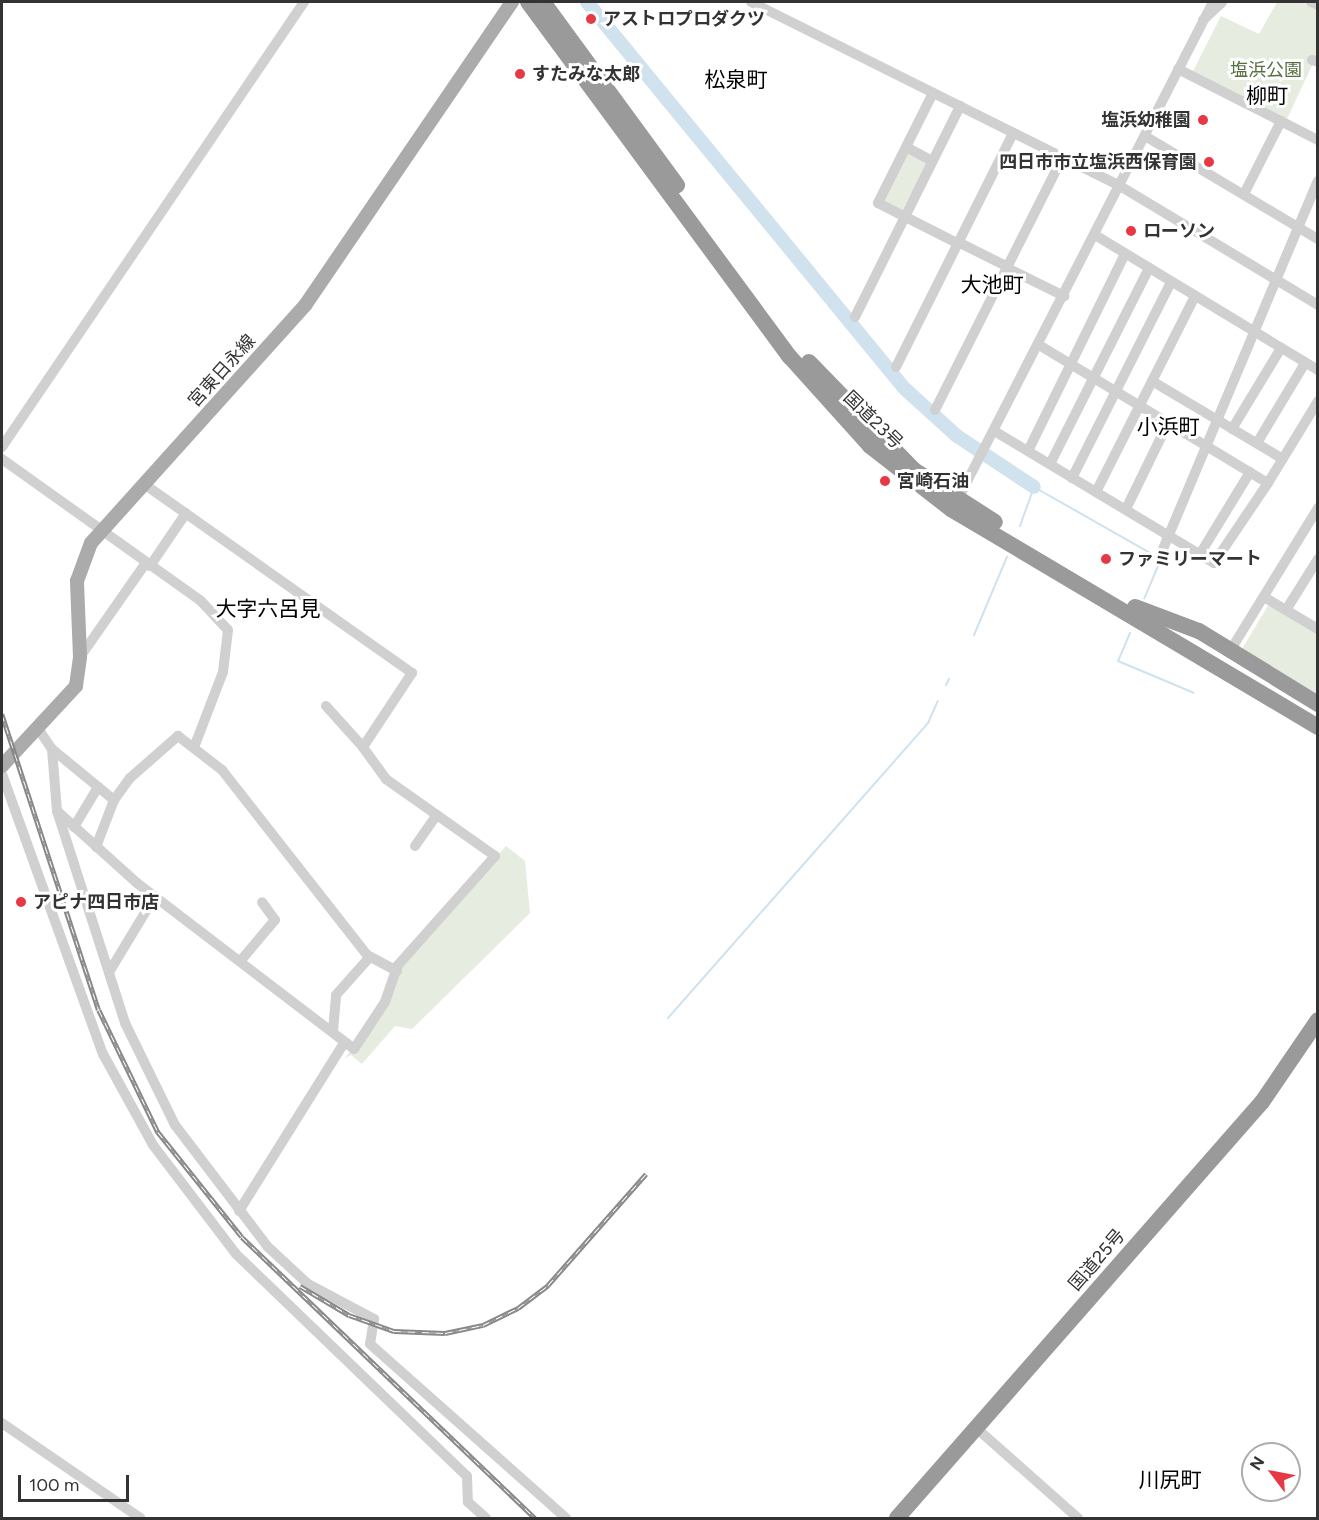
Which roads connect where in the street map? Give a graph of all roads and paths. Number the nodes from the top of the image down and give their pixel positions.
1 (303, 2) edge
2 (512, 2) edge
3 (528, 2) edge
4 (543, 2) edge
5 (751, 2) edge
6 (1205, 2) edge
7 (1213, 2) edge
8 (1222, 2) edge
9 (1311, 2) edge
10 (1317, 4) edge
11 (1203, 21) junction
12 (1178, 69) junction
13 (933, 93) junction
14 (960, 106) junction
15 (1281, 121) junction
16 (1013, 133) junction
17 (1146, 136) junction
18 (1317, 140) edge
19 (906, 147) junction
20 (1063, 158) junction
21 (932, 161) junction
22 (1317, 181) edge
23 (1120, 186) junction
24 (1244, 194) junction
25 (905, 217) junction
26 (1298, 227) junction
27 (1095, 235) junction
28 (1317, 239) edge
29 (958, 242) junction
30 (1125, 254) junction
31 (1007, 267) junction
32 (1149, 268) junction
33 (1276, 279) junction
34 (1172, 282) junction
35 (1064, 296) junction
36 (1195, 296) junction
37 (1317, 304) edge
38 (855, 317) dead end
39 (1254, 332) junction
40 (1039, 345) junction
41 (1281, 348) junction
42 (1305, 363) junction
43 (1071, 364) junction
44 (896, 367) dead end
45 (1317, 370) edge
46 (1093, 378) junction
47 (1152, 381) junction
48 (1116, 391) junction
49 (1317, 401) edge
50 (1140, 406) junction
51 (935, 411) dead end
52 (1217, 419) junction
53 (1168, 423) junction
54 (1232, 429) junction
55 (996, 432) junction
56 (1257, 443) junction
57 (1206, 446) junction
58 (2, 447) edge
59 (1028, 451) junction
60 (2, 459) edge
61 (1282, 459) junction
62 (1050, 464) junction
63 (1250, 472) junction
64 (1072, 478) junction
65 (143, 483) junction
66 (1268, 483) junction
67 (1096, 492) junction
68 (955, 505) junction
69 (1317, 508) edge
70 (1126, 509) junction
71 (186, 513) junction
72 (100, 531) junction
73 (1169, 536) junction
74 (1163, 549) dead end
75 (1200, 554) junction
76 (1317, 559) edge
77 (147, 565) junction
78 (1264, 597) junction
79 (1286, 610) junction
80 (1132, 612) junction
81 (1317, 629) edge
82 (1230, 651) junction
83 (80, 657) junction
84 (1317, 704) edge
85 (326, 706) dead end
86 (1317, 716) edge
87 (1317, 727) edge
88 (39, 730) junction
89 (1317, 737) edge
90 (195, 745) junction
91 (363, 747) junction
92 (52, 749) junction
93 (2, 766) edge
94 (2, 774) edge
95 (98, 787) junction
96 (114, 801) junction
97 (57, 811) junction
98 (437, 815) junction
99 (74, 826) junction
100 (415, 846) dead end
101 (96, 847) junction
102 (155, 896) junction
103 (262, 902) dead end
104 (369, 958) junction
105 (242, 959) junction
106 (111, 969) junction
107 (397, 971) junction
108 (1317, 1020) edge
109 (333, 1031) junction
110 (1317, 1035) edge
111 (344, 1043) junction
112 (239, 1211) junction
113 (2, 1423) edge
114 (983, 1434) junction
115 (140, 1518) edge
116 (486, 1518) edge
117 (566, 1518) edge
118 (897, 1518) edge
119 (909, 1518) edge
120 (1078, 1518) edge

1 - 58 street
2 - 65 main road, 宮東日永線
3 - 68 highway, 国道23号
4 - 68 highway, 国道23号
5 - 13 street
6 - 11 street
7 - 11 street
8 - 11 street
9 - 10 street
11 - 12 street
12 - 15 street
12 - 17 street
13 - 14 street
13 - 19 street
14 - 16 street
14 - 21 street
15 - 18 street
15 - 24 street
16 - 20 street
16 - 29 street
17 - 23 street
17 - 24 street
19 - 21 street
19 - 25 street
20 - 23 street
20 - 31 street
21 - 25 street
22 - 26 street
23 - 27 street
23 - 33 street
24 - 26 street
25 - 29 street
25 - 38 street
26 - 28 street
26 - 33 street
27 - 30 street
27 - 35 street
29 - 31 street
29 - 44 street
30 - 32 street
30 - 43 street
31 - 35 street
31 - 51 street
32 - 34 street
32 - 46 street
33 - 37 street
33 - 39 street
34 - 36 street
34 - 48 street
35 - 40 street
36 - 39 street
36 - 47 street
39 - 41 street
39 - 52 street
40 - 43 street
40 - 55 street
41 - 42 street
41 - 54 street
42 - 45 street
42 - 56 street
43 - 46 street
43 - 59 street
46 - 48 street
46 - 62 street
47 - 50 street
47 - 52 street
48 - 50 street
48 - 64 street
49 - 61 street
50 - 53 street
50 - 67 street
52 - 54 street
52 - 57 street
53 - 57 street
53 - 70 street
54 - 56 street
55 - 59 street
55 - 68 street
56 - 61 street
57 - 63 street
57 - 73 street
59 - 62 street
60 - 72 street
61 - 66 street
62 - 64 street
63 - 66 street
63 - 75 street
64 - 67 street
65 - 71 street
65 - 72 main road, 宮東日永線
66 - 75 street
67 - 70 street
68 - 80 highway, 国道23号
69 - 78 street
70 - 73 street
71 - 77 street
71 - 91 street
72 - 77 street
72 - 83 main road, 宮東日永線
73 - 74 street
73 - 75 street
76 - 79 street
77 - 83 street
77 - 90 street
78 - 79 street
78 - 82 street
79 - 81 street
80 - 82 highway
80 - 86 highway, 国道23号
80 - 87 highway, 国道23号
80 - 89 highway
82 - 84 highway
83 - 88 main road, 宮東日永線
85 - 91 street
88 - 92 street
88 - 93 main road, 宮東日永線
90 - 96 street
90 - 104 street
91 - 98 street
92 - 95 street
92 - 97 street
94 - 116 street
95 - 96 street
95 - 99 street
96 - 101 street
97 - 99 street
97 - 106 street
98 - 100 street
98 - 107 street
99 - 101 street
101 - 102 street
102 - 105 street
102 - 106 street
103 - 105 street
104 - 107 street
104 - 109 street
105 - 109 street
106 - 112 street
107 - 111 street
108 - 118 highway, 国道25号
109 - 111 street
110 - 114 highway, 国道25号
111 - 112 street
112 - 117 street
113 - 115 street
114 - 119 highway, 国道25号
114 - 120 street

